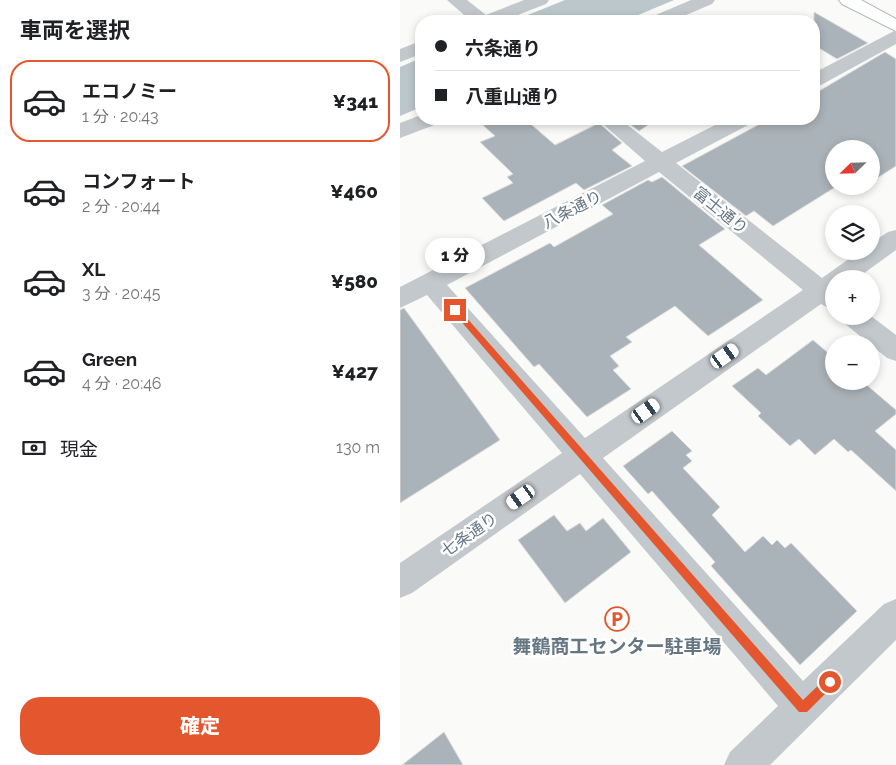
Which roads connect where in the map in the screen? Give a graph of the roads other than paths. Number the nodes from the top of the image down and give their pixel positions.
1 (456, 0) edge
2 (540, 0) edge
3 (706, 0) edge
4 (848, 0) edge
5 (475, 15) edge
6 (501, 15) edge
7 (671, 15) edge
8 (896, 26) edge
9 (896, 36) edge
10 (415, 50) edge
11 (400, 56) edge
12 (820, 78) edge
13 (415, 125) edge
14 (614, 125) edge
15 (732, 125) edge
16 (400, 131) edge
17 (662, 163) junction
18 (896, 238) edge
19 (855, 270) edge
20 (430, 282) junction
21 (825, 283) edge
22 (825, 293) edge
23 (400, 298) edge
24 (864, 325) edge
25 (896, 350) edge
26 (582, 454) junction
27 (400, 582) edge
28 (896, 616) edge
29 (803, 708) junction
30 (743, 765) edge

1 - 5 street
2 - 6 street
3 - 7 street
4 - 8 highway
9 - 12 street
10 - 11 street
13 - 16 street
14 - 17 street, 富士通り
15 - 17 street, 八条通り
17 - 20 street, 八条通り
17 - 21 street, 富士通り
18 - 19 street, 七条通り
20 - 23 street, 八条通り
20 - 26 street
22 - 26 street, 七条通り
24 - 25 street
26 - 27 street, 七条通り
26 - 29 street
28 - 29 street
29 - 30 street

